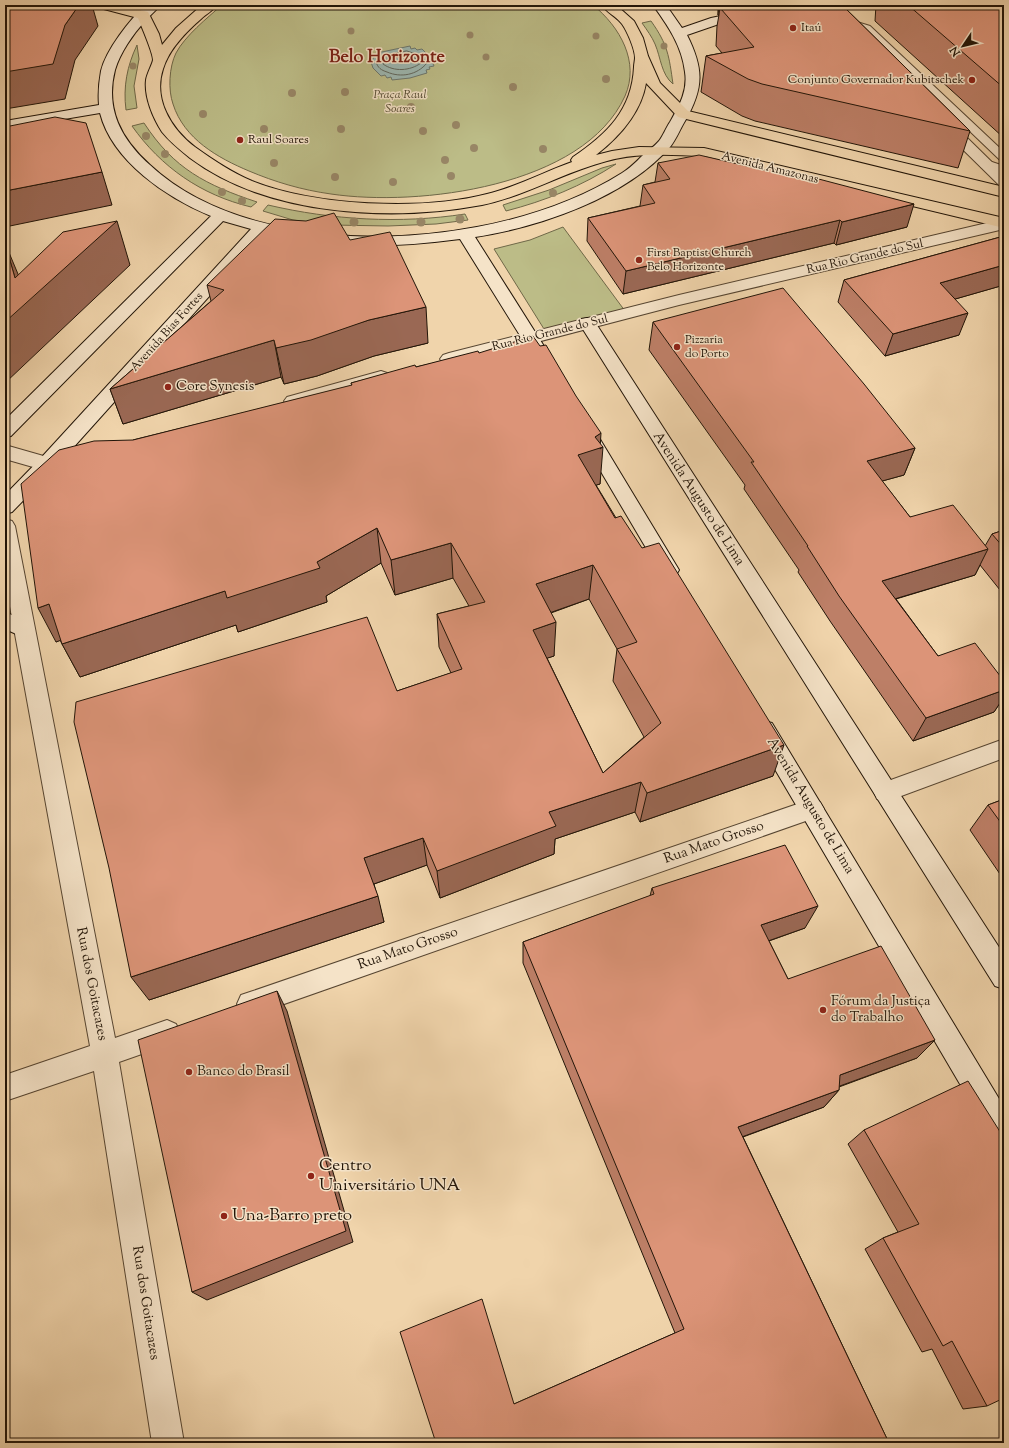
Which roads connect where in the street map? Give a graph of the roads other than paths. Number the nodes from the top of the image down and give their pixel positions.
1 (104, 5) edge
2 (154, 5) edge
3 (210, 5) edge
4 (608, 5) edge
5 (659, 5) edge
6 (792, 5) edge
7 (143, 15) junction
8 (833, 16) joint
9 (680, 33) junction
10 (858, 40) edge
11 (641, 56) junction
12 (159, 59) junction
13 (105, 108) junction
14 (684, 114) junction
15 (936, 115) edge
16 (5, 125) edge
17 (658, 152) junction
18 (1004, 158) edge
19 (986, 164) junction
20 (558, 172) junction
21 (1004, 172) edge
22 (1004, 182) edge
23 (1004, 192) edge
24 (220, 215) junction
25 (1004, 223) edge
26 (262, 227) junction
27 (465, 234) junction
28 (587, 323) junction
29 (531, 338) junction
30 (431, 364) edge
31 (400, 372) edge
32 (556, 379) edge
33 (278, 405) edge
34 (576, 414) edge
35 (5, 431) edge
36 (5, 452) edge
37 (86, 455) edge
38 (47, 464) junction
39 (5, 507) edge
40 (5, 526) edge
41 (678, 584) edge
42 (14, 624) edge
43 (755, 714) edge
44 (1004, 748) edge
45 (885, 792) junction
46 (812, 809) junction
47 (1004, 977) edge
48 (231, 1011) edge
49 (186, 1026) edge
50 (105, 1055) junction
51 (5, 1088) edge
52 (1004, 1132) edge
53 (168, 1443) edge

1 - 7 main road
2 - 7 main road
3 - 12 main road
4 - 11 main road
5 - 9 main road
6 - 9 main road
7 - 12 main road
7 - 13 main road
8 - 10 main road
8 - 18 lane
9 - 14 main road
11 - 14 main road
11 - 20 main road
12 - 20 main road
13 - 16 main road
13 - 24 main road
14 - 17 main road
14 - 23 main road
15 - 19 main road
17 - 20 main road, Avenida Amazonas
17 - 25 main road, Avenida Amazonas
17 - 27 main road
19 - 21 main road
19 - 22 main road
24 - 26 main road
24 - 35 main road
25 - 28 main road, Rua Rio Grande do Sul
26 - 27 main road
26 - 38 main road, Avenida Bias Fortes
27 - 29 main road
28 - 29 main road, Rua Rio Grande do Sul
28 - 45 main road, Avenida Augusto de Lima
29 - 30 main road, Rua Rio Grande do Sul
29 - 32 main road
31 - 33 main road
34 - 41 main road
36 - 38 main road
37 - 38 main road
38 - 39 main road, Avenida Bias Fortes
40 - 42 main road, Rua dos Goitacazes
42 - 50 main road, Rua dos Goitacazes
43 - 46 main road, Avenida Augusto de Lima
44 - 45 main road
45 - 47 main road, Avenida Augusto de Lima
46 - 48 main road, Rua Mato Grosso
46 - 52 main road, Avenida Augusto de Lima
49 - 50 main road
50 - 51 main road
50 - 53 main road, Rua dos Goitacazes

